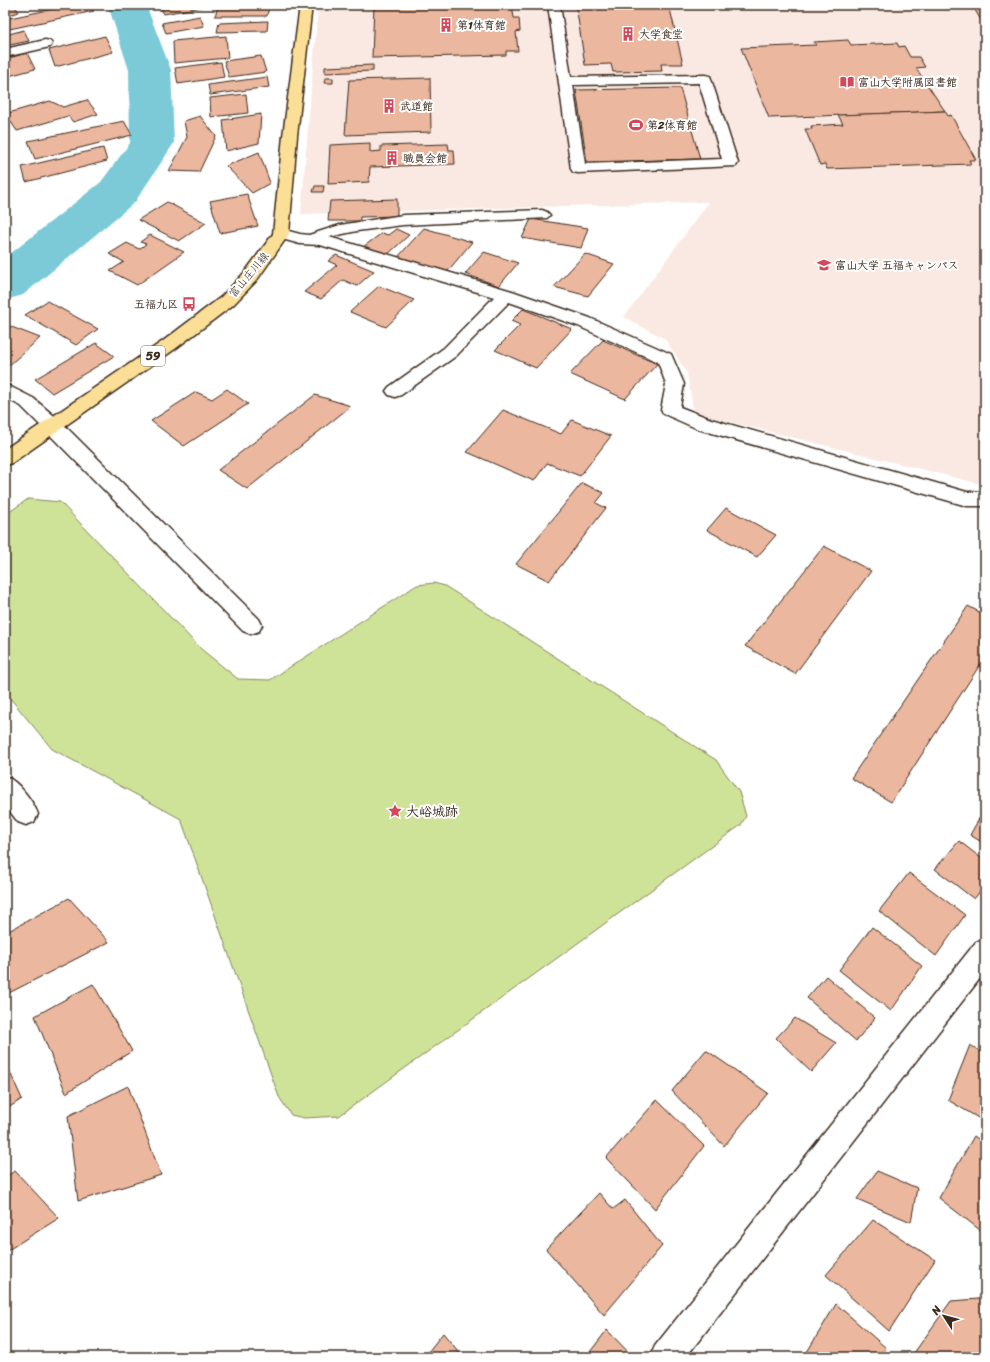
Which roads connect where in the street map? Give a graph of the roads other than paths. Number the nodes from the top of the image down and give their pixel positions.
1 (306, 5) edge
2 (554, 5) edge
3 (44, 44) dead end
4 (5, 52) edge
5 (565, 81) junction
6 (542, 215) dead end
7 (281, 234) junction
8 (312, 240) junction
9 (506, 294) junction
10 (5, 390) edge
11 (395, 391) dead end
12 (52, 425) junction
13 (5, 458) edge
14 (985, 499) edge
15 (251, 625) dead end
16 (5, 787) edge
17 (26, 814) dead end
18 (985, 951) edge
19 (666, 1357) edge

1 - 7 main road
2 - 5 street
3 - 4 street
5 - 5 street
6 - 8 street
7 - 8 street
7 - 12 main road, 富山庄川線 / 59
8 - 9 street
9 - 11 street
9 - 14 street
10 - 12 street
12 - 13 main road, 富山庄川線 / 59
12 - 15 street
16 - 17 street
18 - 19 street

